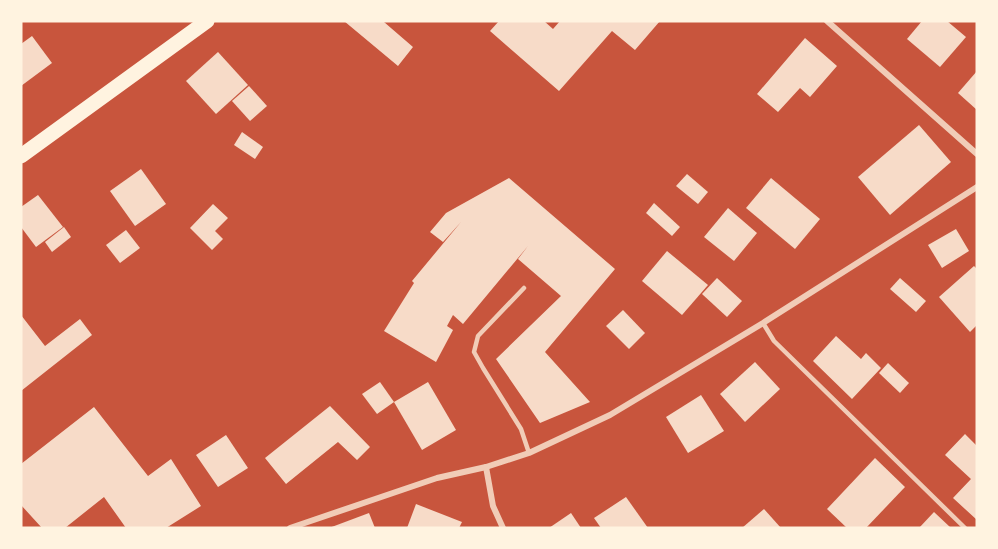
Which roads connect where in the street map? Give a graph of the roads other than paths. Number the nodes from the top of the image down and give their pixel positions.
1 (207, 21) edge
2 (827, 21) edge
3 (977, 154) edge
4 (21, 156) edge
5 (977, 187) edge
6 (524, 288) dead end
7 (763, 323) junction
8 (529, 453) junction
9 (486, 467) junction
10 (290, 528) edge
11 (502, 528) edge
12 (965, 528) edge

1 - 4 main road
2 - 3 street
5 - 7 street
6 - 8 lane
7 - 8 street
7 - 12 lane
8 - 9 street
9 - 10 street
9 - 11 street

